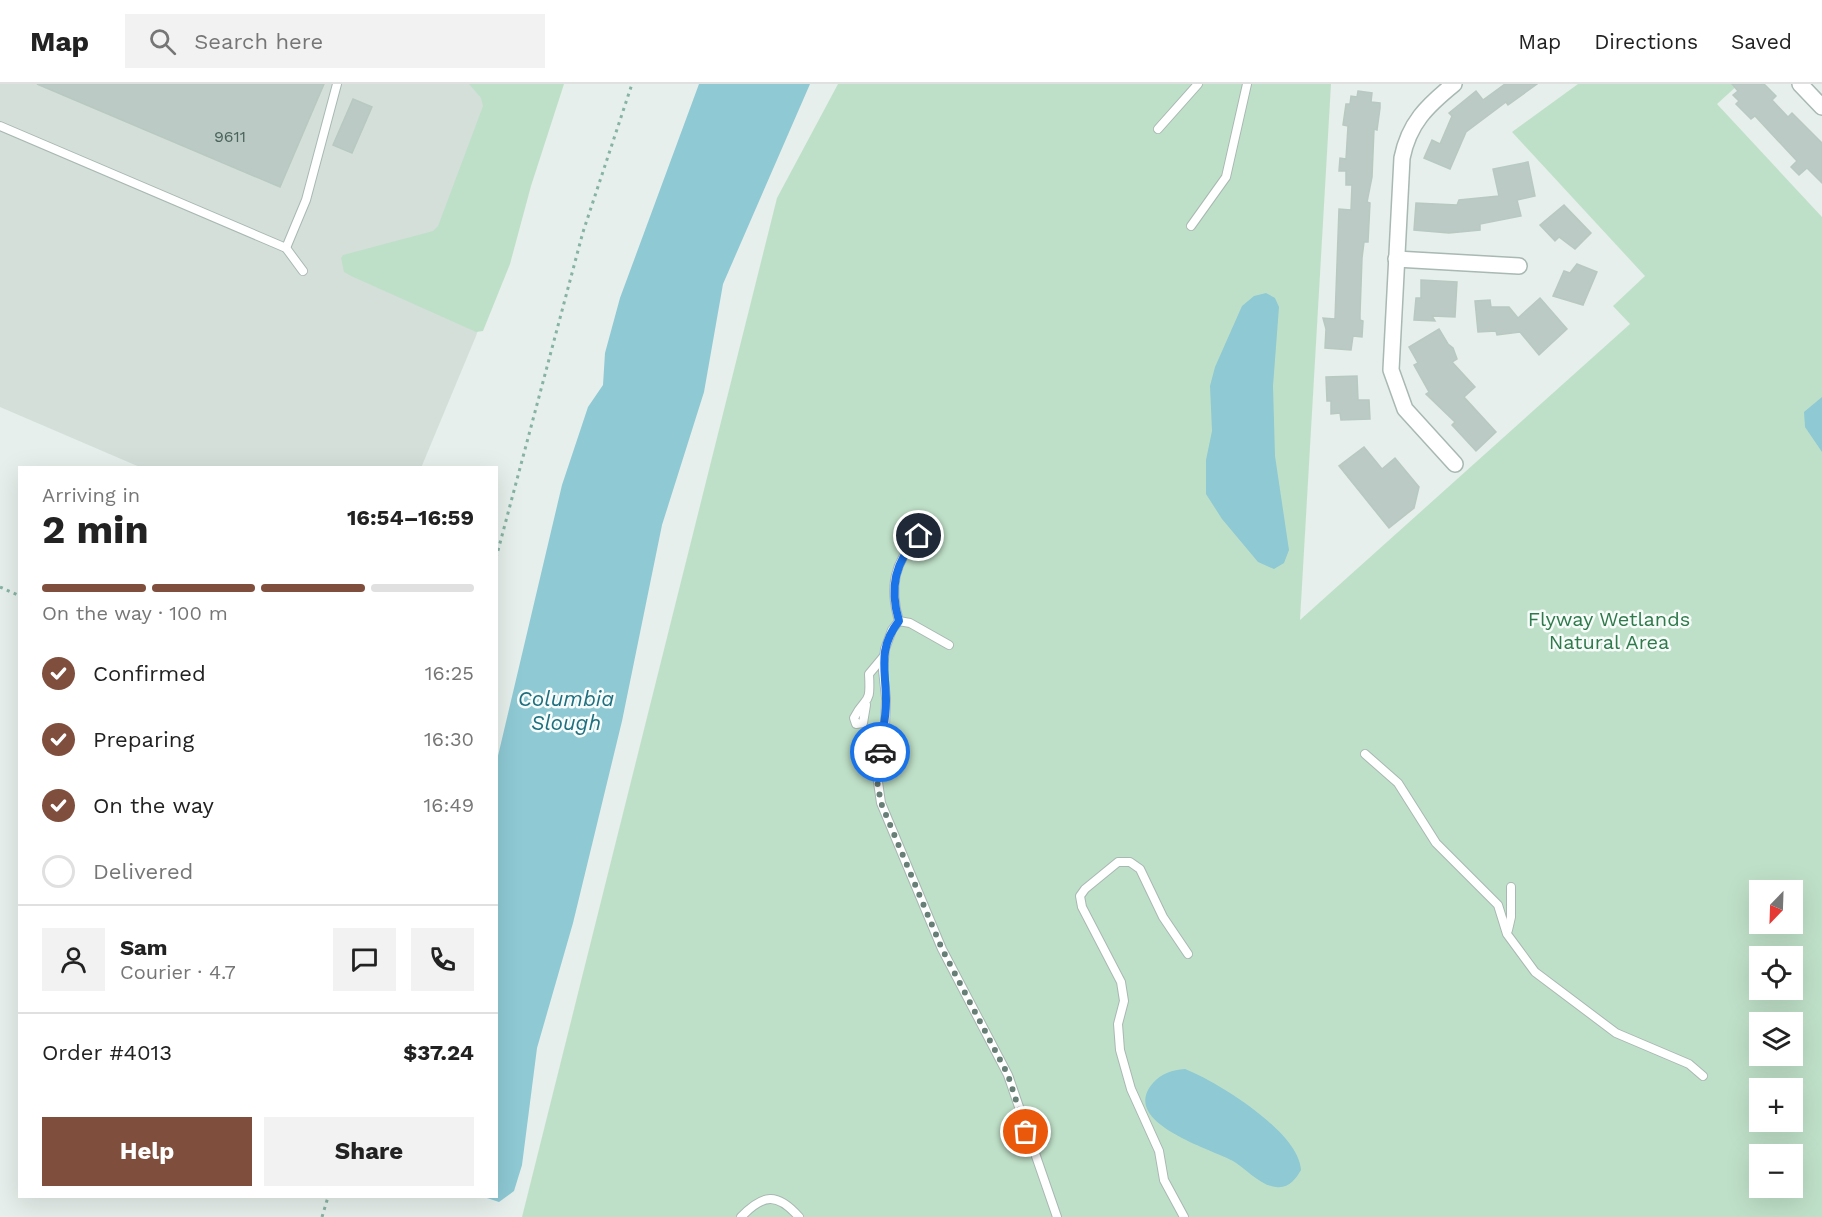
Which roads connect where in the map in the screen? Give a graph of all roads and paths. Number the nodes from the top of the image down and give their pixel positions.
1 (337, 84) edge
2 (632, 84) edge
3 (1198, 84) edge
4 (1247, 84) edge
5 (1454, 84) edge
6 (1800, 84) edge
7 (1822, 107) edge
8 (0, 126) edge
9 (1158, 129) dead end
10 (1191, 226) dead end
11 (286, 248) junction
12 (1396, 259) junction
13 (1519, 266) dead end
14 (303, 271) dead end
15 (1455, 464) dead end
16 (919, 536) dead end
17 (498, 551) edge
18 (0, 587) edge
19 (18, 595) edge
20 (899, 621) junction
21 (949, 645) dead end
22 (884, 655) junction
23 (866, 705) dead end
24 (1365, 754) dead end
25 (1511, 887) dead end
26 (1506, 934) junction
27 (1188, 954) dead end
28 (1703, 1076) dead end
29 (328, 1198) edge
30 (322, 1217) edge
31 (741, 1217) edge
32 (799, 1217) edge
33 (1057, 1217) edge
34 (1184, 1217) edge

1 - 11 lane
2 - 17 path
3 - 9 lane
4 - 10 lane
5 - 12 street
6 - 7 street
8 - 11 lane
11 - 14 lane
12 - 13 street
12 - 15 street
16 - 20 lane
18 - 19 path
20 - 21 lane
20 - 22 lane
22 - 23 lane
22 - 33 lane
24 - 26 lane
25 - 26 lane
26 - 28 lane
27 - 34 lane
29 - 30 path
31 - 32 lane

